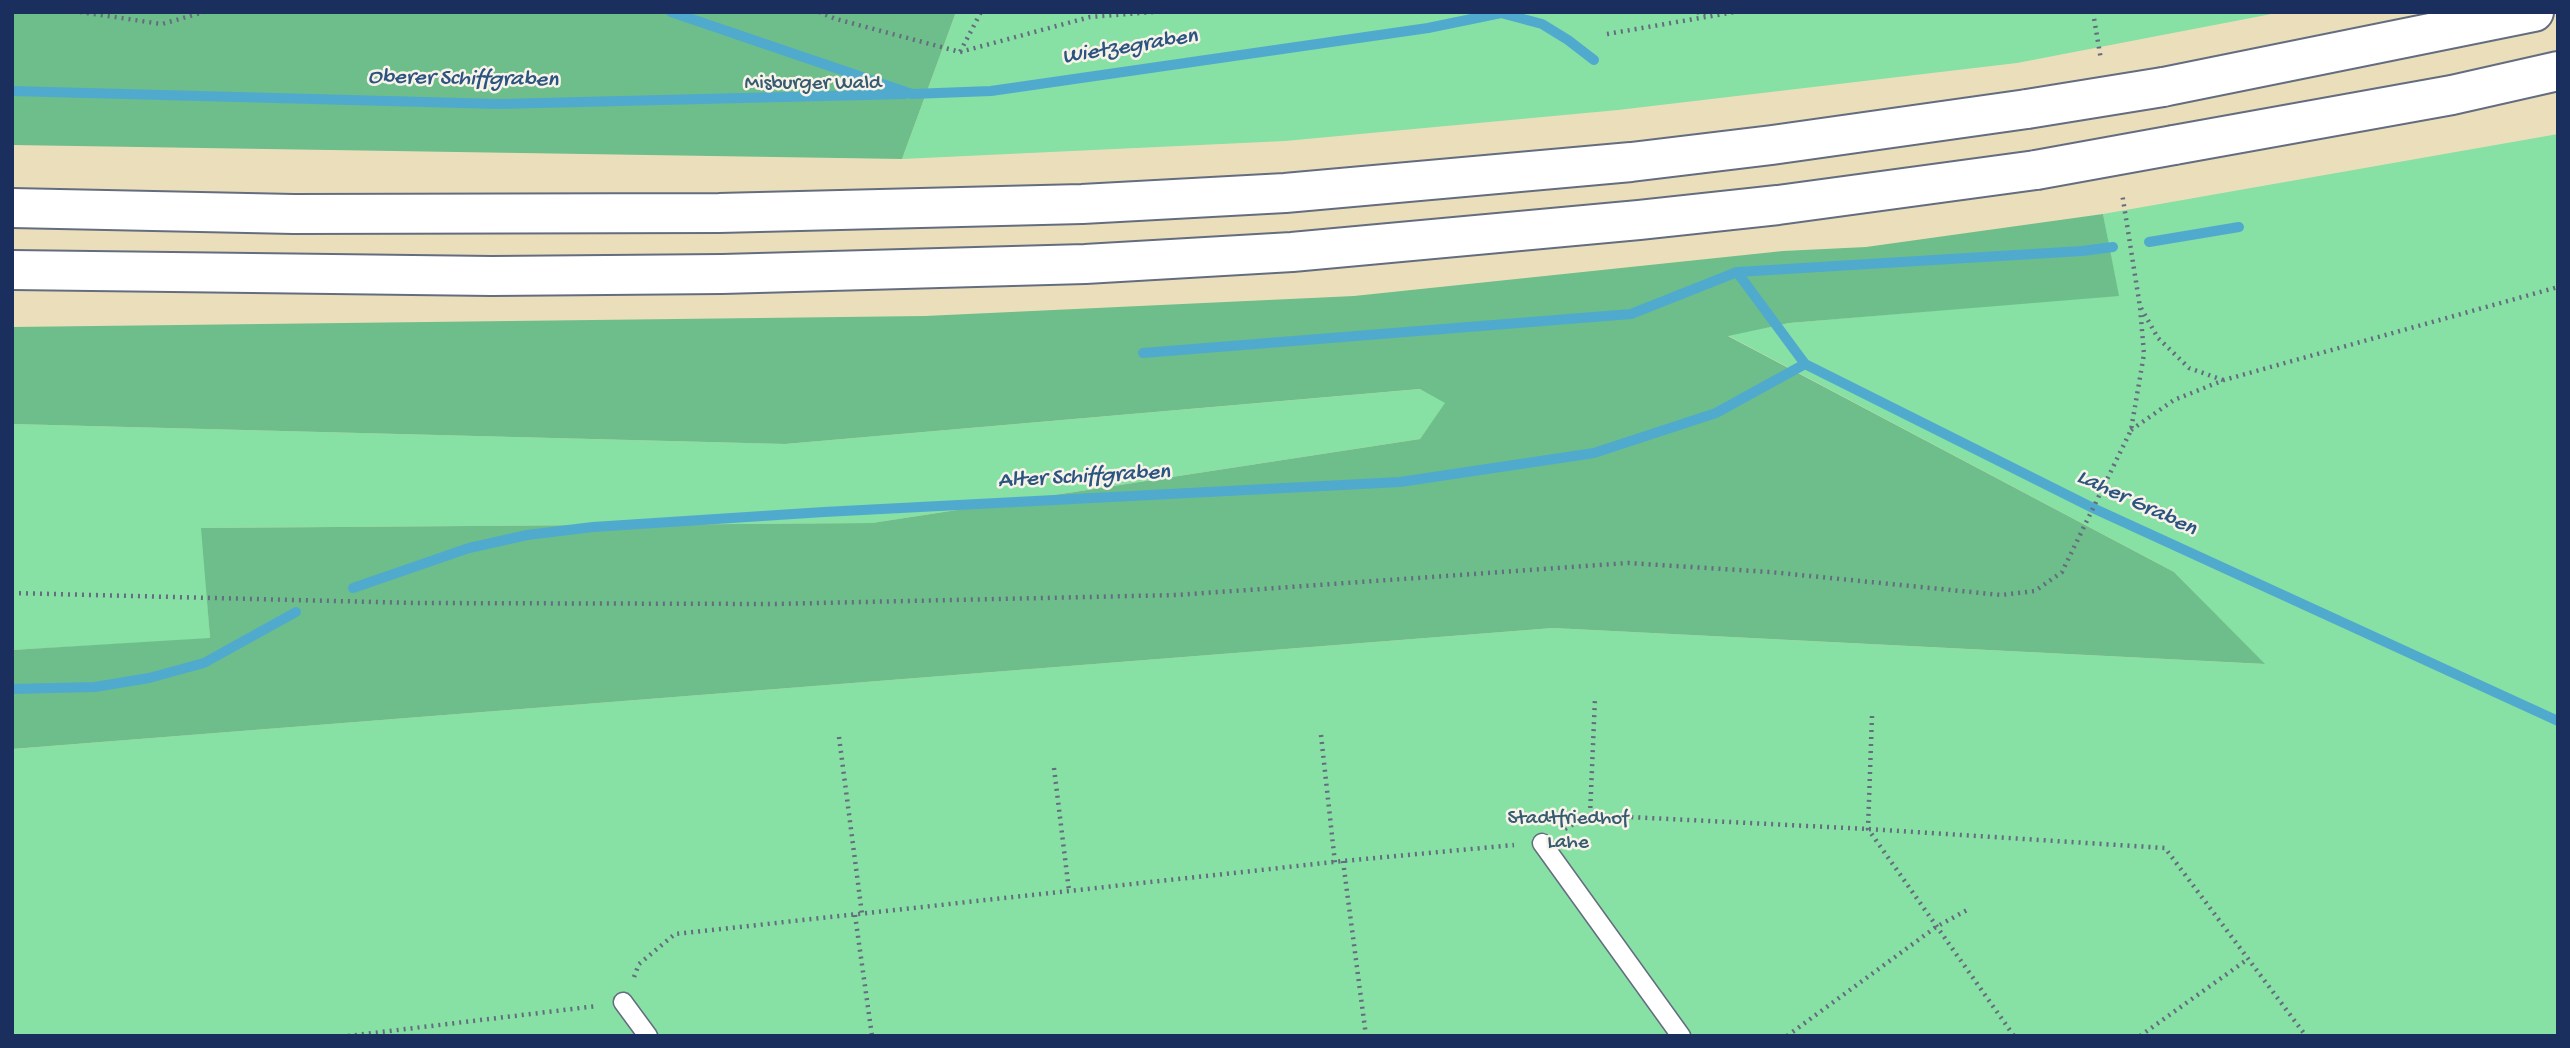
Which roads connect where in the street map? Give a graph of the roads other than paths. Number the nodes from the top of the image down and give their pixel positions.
1 (2534, 12) edge
2 (2558, 71) edge
3 (12, 208) edge
4 (12, 270) edge
5 (1542, 843) road end
6 (623, 1002) road end
7 (648, 1036) edge
8 (1681, 1036) edge

1 - 3 highway, bridge
2 - 4 highway, bridge
5 - 8 lane
6 - 7 lane

